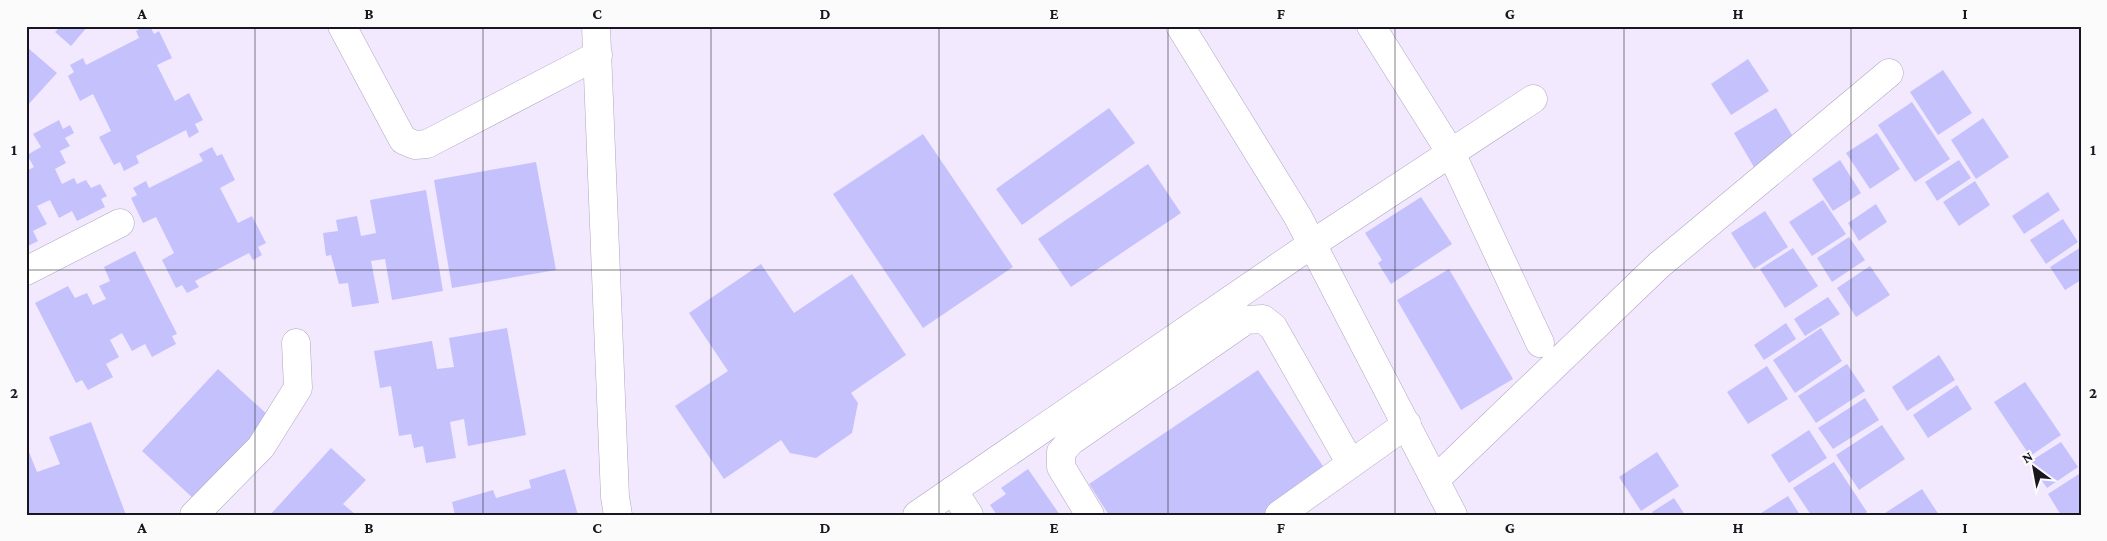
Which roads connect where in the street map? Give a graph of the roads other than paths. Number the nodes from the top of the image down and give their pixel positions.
1 (342, 26) edge
2 (596, 26) edge
3 (1180, 26) edge
4 (1371, 26) edge
5 (598, 56) junction
6 (1889, 73) dead end
7 (1533, 99) dead end
8 (1450, 153) junction
9 (120, 222) dead end
10 (1312, 244) junction
11 (26, 271) edge
12 (1540, 343) dead end
13 (296, 344) dead end
14 (1407, 424) junction
15 (1351, 464) junction
16 (1435, 480) junction
17 (953, 490) junction
18 (194, 515) edge
19 (618, 515) edge
20 (917, 515) edge
21 (968, 515) edge
22 (1090, 515) edge
23 (1279, 515) edge
24 (1453, 515) edge

1 - 5 street
2 - 5 street
3 - 10 street
4 - 8 street
5 - 19 street
6 - 16 street
7 - 8 street
8 - 10 street
8 - 12 street
9 - 11 street
10 - 14 street
10 - 17 street
13 - 18 street
14 - 15 street
14 - 16 street
15 - 22 street
15 - 23 street
16 - 24 street
17 - 20 street
17 - 21 street

